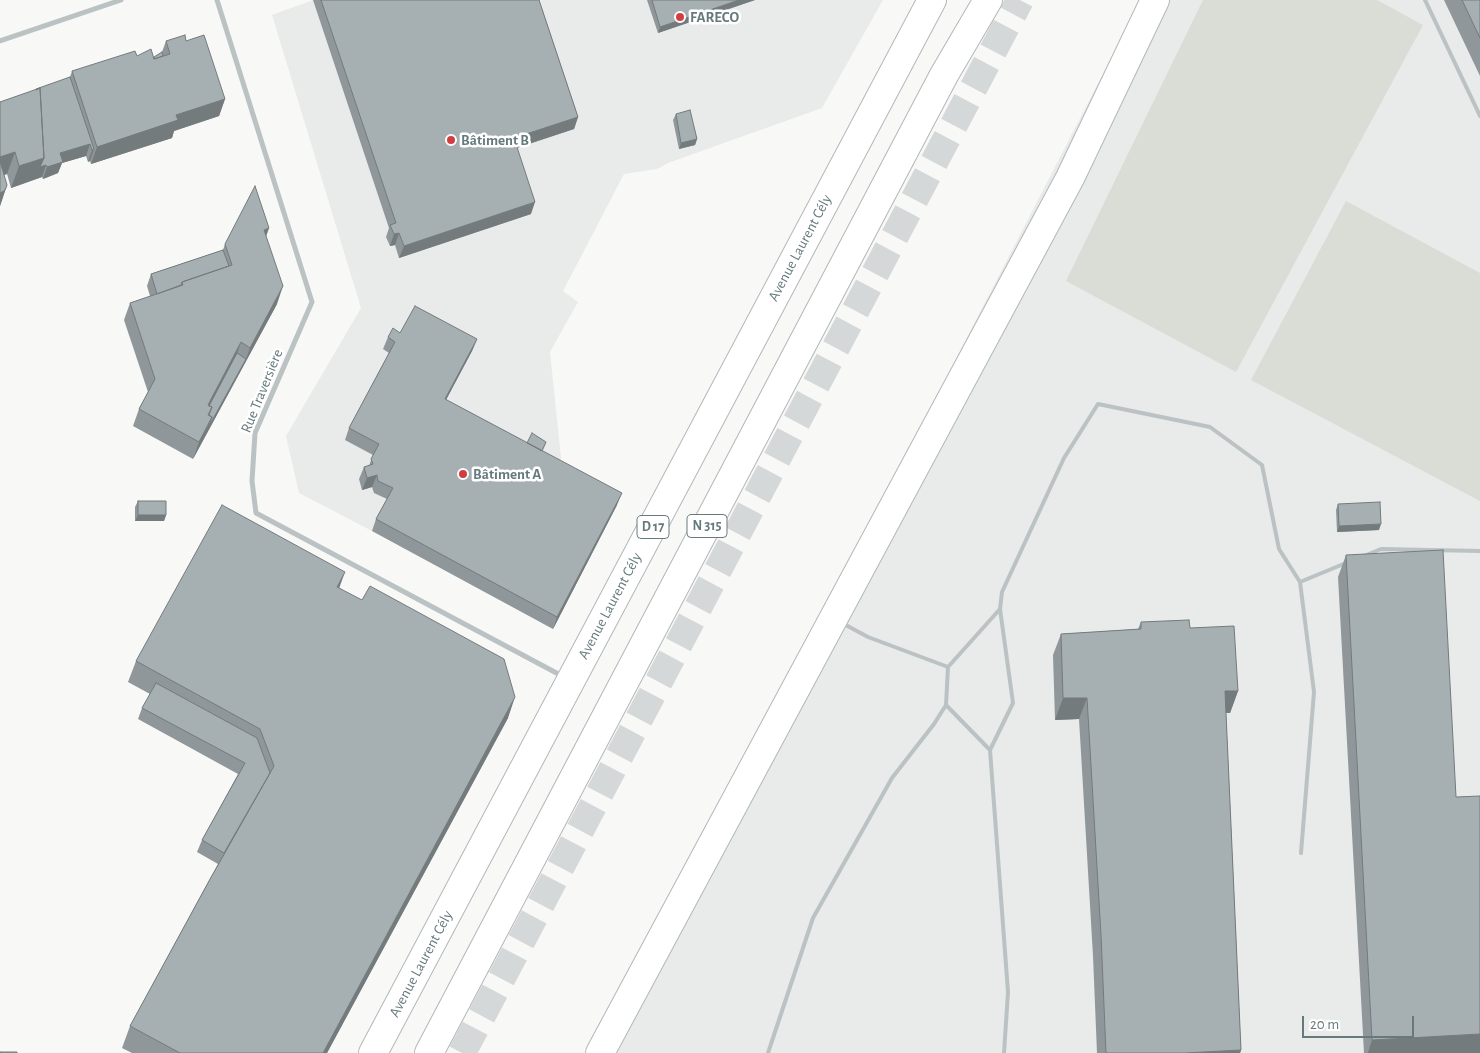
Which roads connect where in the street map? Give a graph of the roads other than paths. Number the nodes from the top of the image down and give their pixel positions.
1 (121, 0) edge
2 (217, 0) edge
3 (932, 0) edge
4 (988, 0) edge
5 (1155, 0) edge
6 (1425, 0) edge
7 (0, 41) edge
8 (1480, 116) edge
9 (1480, 551) edge
10 (1363, 556) edge
11 (1354, 560) edge
12 (1300, 582) junction
13 (1000, 610) junction
14 (834, 618) junction
15 (948, 667) junction
16 (571, 681) junction
17 (946, 705) junction
18 (990, 750) junction
19 (1301, 853) dead end
20 (373, 1053) edge
21 (429, 1053) edge
22 (600, 1053) edge
23 (768, 1053) edge
24 (1004, 1053) edge

1 - 7 street
2 - 16 street, Rue Traversière
3 - 16 main road, Avenue Laurent Cély / D 17
4 - 21 main road, N 315
5 - 14 main road
6 - 8 lane
9 - 10 lane
11 - 12 lane
12 - 13 lane
12 - 19 lane
13 - 15 lane
13 - 18 lane
14 - 15 lane
14 - 22 main road
15 - 17 lane
16 - 20 main road, Avenue Laurent Cély / D 17
17 - 18 lane
17 - 23 lane
18 - 24 lane

